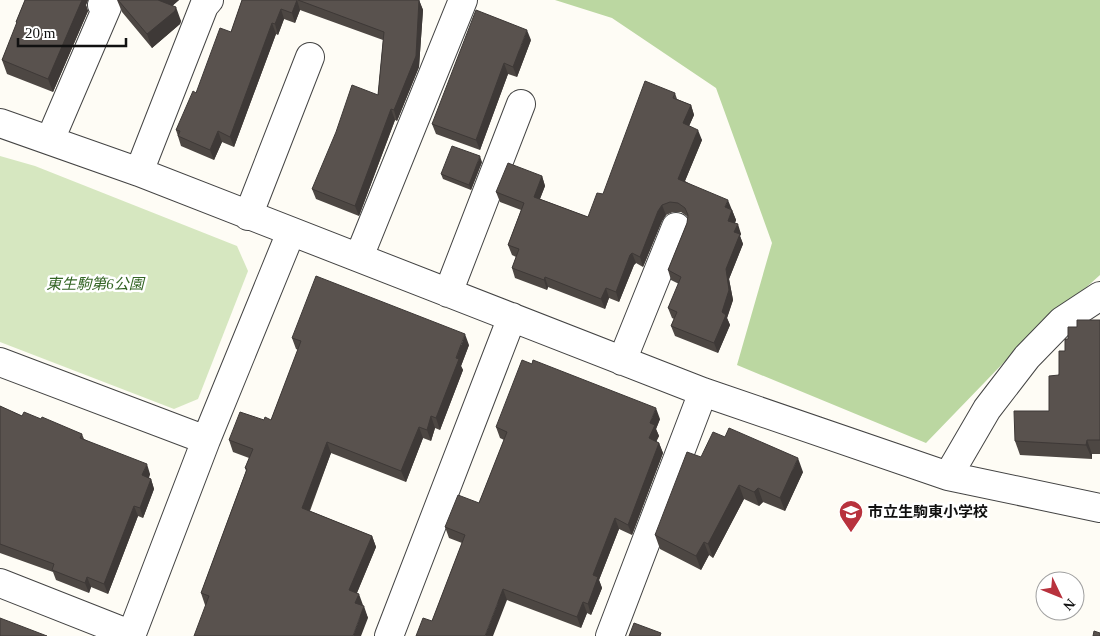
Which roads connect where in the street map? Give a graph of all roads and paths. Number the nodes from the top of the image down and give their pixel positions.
1 (105, 0) edge
2 (210, 0) edge
3 (463, 0) edge
4 (310, 57) dead end
5 (521, 104) dead end
6 (0, 123) edge
7 (50, 140) junction
8 (139, 172) junction
9 (248, 216) junction
10 (676, 227) dead end
11 (291, 232) junction
12 (360, 257) junction
13 (448, 293) junction
14 (1100, 296) edge
15 (512, 317) junction
16 (622, 361) junction
17 (0, 362) edge
18 (703, 392) junction
19 (206, 440) junction
20 (948, 476) junction
21 (1100, 508) edge
22 (0, 583) edge
23 (132, 636) edge
24 (389, 636) edge
25 (610, 636) edge

1 - 7 street
2 - 8 street
3 - 12 street
4 - 9 street
5 - 13 street
6 - 7 street
7 - 8 street
8 - 9 street
9 - 11 street
10 - 16 street
11 - 12 street
11 - 19 street
12 - 13 street
13 - 15 street
14 - 20 street
15 - 16 street
15 - 24 street
16 - 18 street
17 - 19 street
18 - 20 street
18 - 25 street
19 - 23 street
20 - 21 street
22 - 23 street

